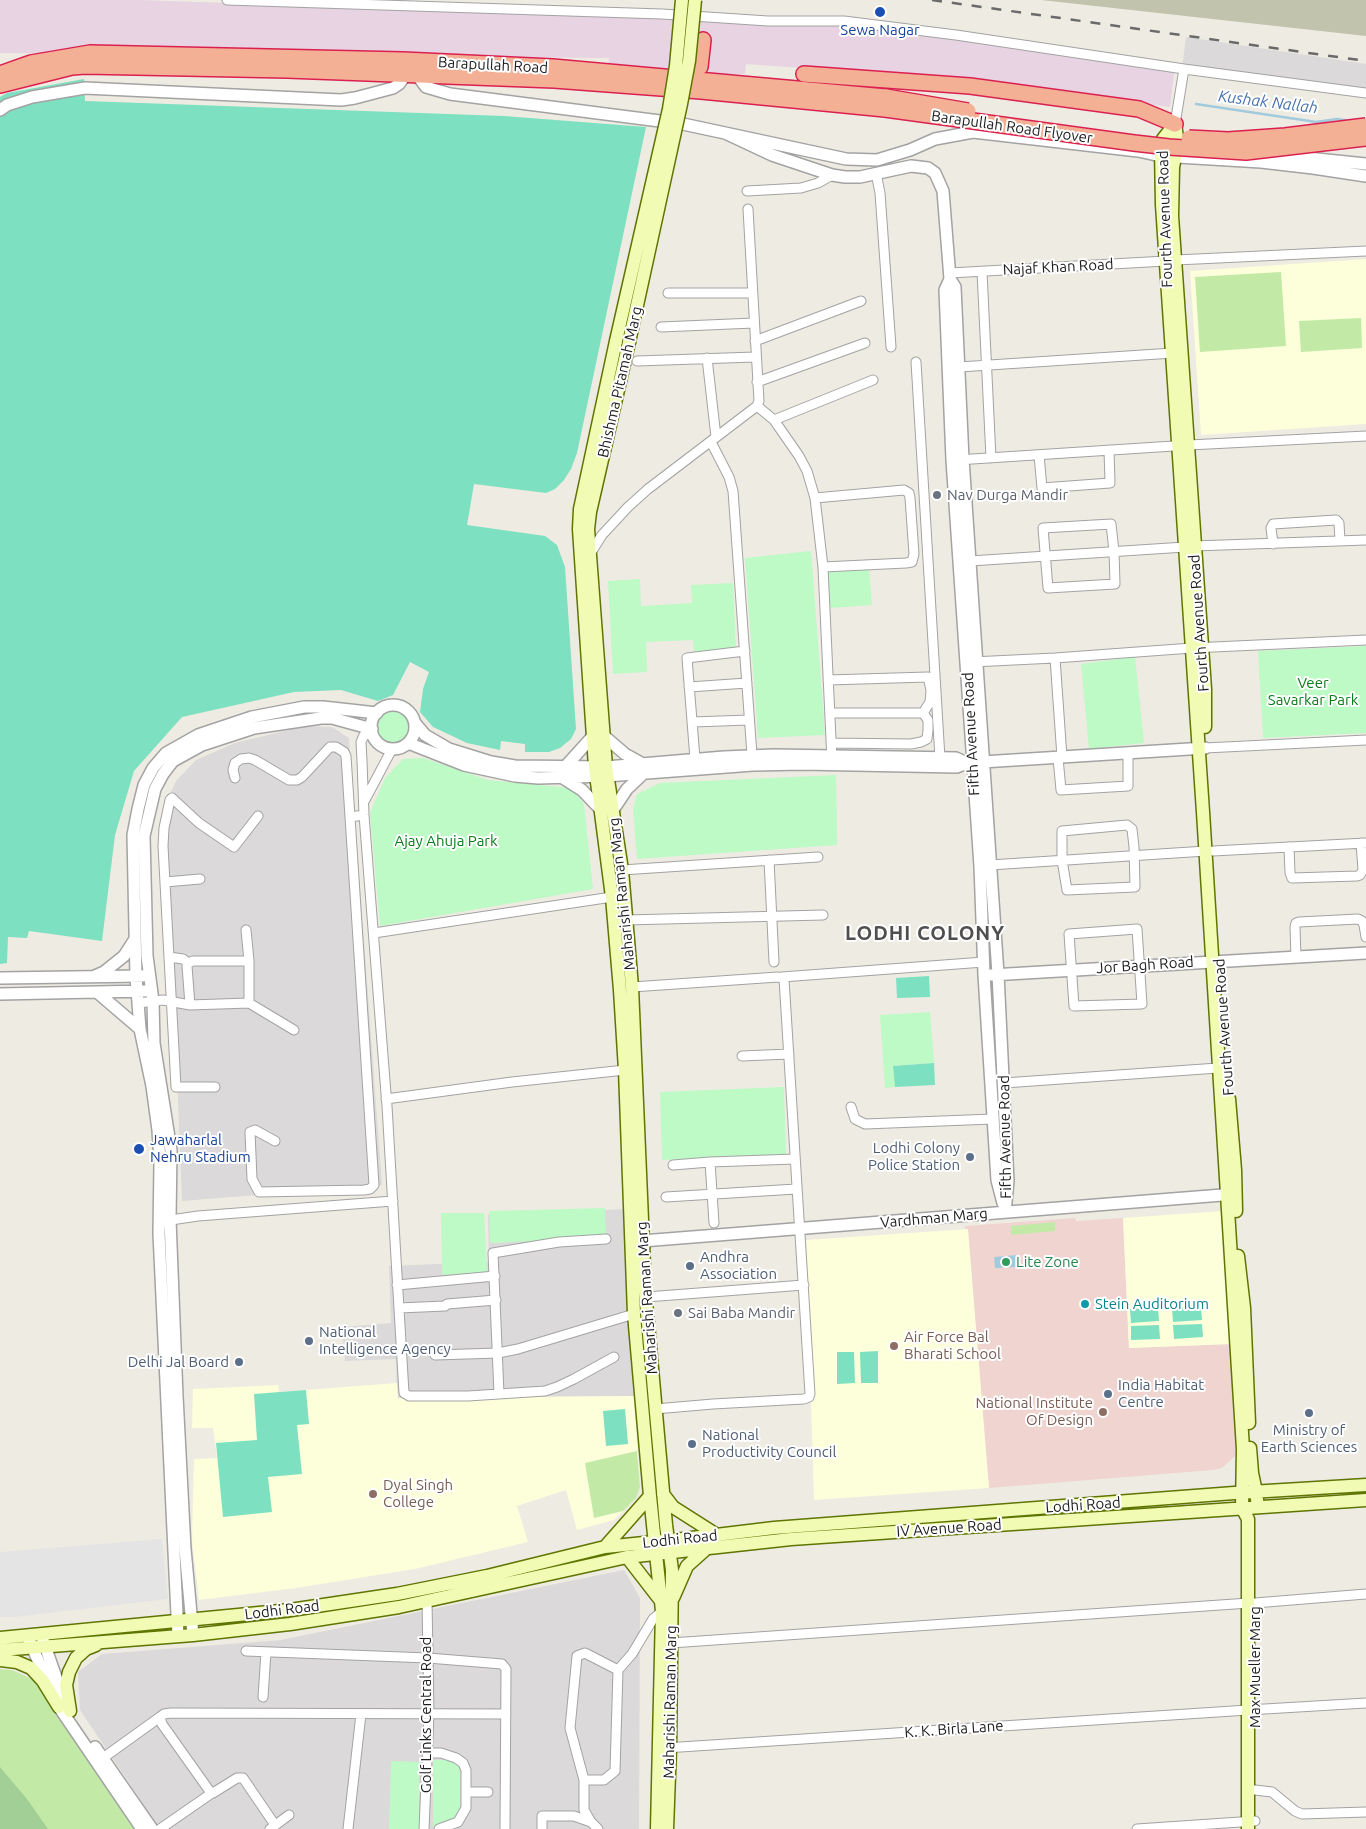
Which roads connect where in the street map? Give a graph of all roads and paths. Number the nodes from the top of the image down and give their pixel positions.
1 (227, 0) edge
2 (682, 0) edge
3 (695, 0) edge
4 (703, 40) dead end
5 (166, 61) junction
6 (700, 66) dead end
7 (1184, 69) junction
8 (0, 74) edge
9 (804, 74) dead end
10 (411, 75) junction
11 (822, 75) junction
12 (855, 78) junction
13 (0, 85) edge
14 (659, 88) joint
15 (820, 91) junction
16 (1366, 93) edge
17 (853, 94) junction
18 (885, 103) junction
19 (0, 110) edge
20 (1175, 124) junction
21 (1366, 126) edge
22 (725, 133) junction
23 (1366, 138) edge
24 (1161, 150) junction
25 (1177, 150) junction
26 (1366, 164) edge
27 (876, 173) junction
28 (832, 175) junction
29 (1366, 176) edge
30 (747, 191) dead end
31 (748, 209) dead end
32 (1366, 251) edge
33 (1171, 260) junction
34 (982, 272) junction
35 (950, 276) junction
36 (668, 293) dead end
37 (752, 293) junction
38 (861, 301) dead end
39 (754, 323) junction
40 (662, 327) dead end
41 (755, 341) junction
42 (865, 343) dead end
43 (891, 346) dead end
44 (1173, 353) junction
45 (755, 357) junction
46 (707, 358) junction
47 (637, 361) dead end
48 (916, 362) dead end
49 (987, 365) junction
50 (959, 367) junction
51 (873, 380) dead end
52 (757, 382) junction
53 (757, 406) junction
54 (774, 420) junction
55 (1366, 436) edge
56 (713, 440) junction
57 (1184, 445) junction
58 (1109, 450) junction
59 (1039, 455) junction
60 (992, 458) junction
61 (958, 460) junction
62 (815, 498) junction
63 (1366, 540) edge
64 (1340, 541) junction
65 (1272, 544) junction
66 (1190, 546) junction
67 (1114, 551) junction
68 (590, 554) junction
69 (1045, 556) junction
70 (970, 560) junction
71 (823, 567) junction
72 (1366, 640) edge
73 (1197, 648) junction
74 (745, 651) junction
75 (1055, 658) junction
76 (972, 662) junction
77 (828, 680) junction
78 (747, 683) junction
79 (689, 687) junction
80 (377, 713) junction
81 (830, 713) junction
82 (923, 713) junction
83 (749, 720) junction
84 (692, 722) junction
85 (415, 723) junction
86 (372, 731) junction
87 (598, 736) junction
88 (1366, 740) edge
89 (831, 743) junction
90 (408, 744) junction
91 (1202, 748) junction
92 (392, 749) junction
93 (1128, 753) junction
94 (752, 755) junction
95 (1060, 757) junction
96 (940, 758) junction
97 (694, 759) junction
98 (832, 760) junction
99 (974, 763) junction
100 (643, 768) junction
101 (564, 772) junction
102 (601, 772) junction
103 (235, 778) dead end
104 (365, 800) junction
105 (607, 810) junction
106 (364, 815) junction
107 (258, 816) dead end
108 (350, 817) junction
109 (1364, 843) edge
110 (1288, 847) junction
111 (1209, 851) junction
112 (1135, 856) junction
113 (818, 857) dead end
114 (769, 860) junction
115 (1062, 860) junction
116 (990, 865) junction
117 (622, 870) junction
118 (200, 879) dead end
119 (164, 882) junction
120 (612, 897) junction
121 (823, 915) dead end
122 (772, 916) junction
123 (626, 920) junction
124 (246, 930) dead end
125 (374, 933) junction
126 (1366, 937) edge
127 (135, 939) junction
128 (1366, 953) edge
129 (1296, 956) junction
130 (169, 957) junction
131 (249, 960) junction
132 (1216, 961) junction
133 (774, 962) dead end
134 (984, 962) junction
135 (188, 963) junction
136 (1140, 966) junction
137 (1071, 970) junction
138 (998, 974) junction
139 (984, 975) junction
140 (149, 976) junction
141 (93, 977) junction
142 (136, 977) junction
143 (782, 977) junction
144 (0, 978) edge
145 (632, 987) junction
146 (98, 993) junction
147 (0, 994) edge
148 (152, 996) junction
149 (139, 997) junction
150 (172, 1001) junction
151 (249, 1003) junction
152 (190, 1005) junction
153 (140, 1029) junction
154 (294, 1030) dead end
155 (789, 1054) junction
156 (742, 1056) dead end
157 (1218, 1068) junction
158 (625, 1070) junction
159 (1004, 1083) junction
160 (215, 1087) dead end
161 (386, 1099) junction
162 (851, 1107) dead end
163 (388, 1118) junction
164 (370, 1119) junction
165 (993, 1119) junction
166 (275, 1141) dead end
167 (795, 1159) junction
168 (710, 1162) junction
169 (673, 1165) dead end
170 (796, 1189) junction
171 (711, 1194) junction
172 (1231, 1195) junction
173 (666, 1197) dead end
174 (393, 1200) junction
175 (1005, 1212) junction
176 (164, 1221) junction
177 (714, 1222) dead end
178 (800, 1230) junction
179 (606, 1239) dead end
180 (642, 1241) junction
181 (494, 1276) junction
182 (804, 1285) junction
183 (397, 1286) junction
184 (646, 1297) junction
185 (496, 1300) junction
186 (399, 1308) junction
187 (634, 1314) junction
188 (498, 1353) junction
189 (434, 1355) dead end
190 (614, 1356) dead end
191 (1243, 1392) junction
192 (499, 1394) junction
193 (655, 1409) junction
194 (1366, 1485) edge
195 (1256, 1492) junction
196 (663, 1494) junction
197 (1241, 1494) junction
198 (650, 1496) junction
199 (1366, 1500) edge
200 (1258, 1507) junction
201 (1242, 1508) junction
202 (717, 1535) junction
203 (606, 1547) junction
204 (669, 1547) junction
205 (655, 1548) junction
206 (706, 1549) junction
207 (627, 1557) junction
208 (1366, 1594) edge
209 (427, 1601) junction
210 (1252, 1603) junction
211 (665, 1605) junction
212 (192, 1620) junction
213 (177, 1622) junction
214 (41, 1634) junction
215 (26, 1635) junction
216 (193, 1635) junction
217 (178, 1636) junction
218 (0, 1638) edge
219 (103, 1642) junction
220 (671, 1643) junction
221 (45, 1646) junction
222 (32, 1648) junction
223 (0, 1650) edge
224 (246, 1651) dead end
225 (266, 1652) junction
226 (428, 1658) junction
227 (0, 1660) edge
228 (618, 1670) junction
229 (263, 1697) dead end
230 (1366, 1703) edge
231 (65, 1709) junction
232 (1252, 1710) junction
233 (361, 1714) junction
234 (429, 1714) junction
235 (506, 1714) junction
236 (160, 1717) junction
237 (665, 1748) junction
238 (428, 1753) junction
239 (103, 1758) junction
240 (584, 1780) junction
241 (1255, 1790) junction
242 (466, 1792) junction
243 (488, 1792) dead end
244 (212, 1793) junction
245 (1366, 1812) edge
246 (289, 1816) dead end
247 (1251, 1825) edge
248 (595, 1826) edge
249 (272, 1827) edge
250 (142, 1829) edge
251 (152, 1829) edge
252 (160, 1829) edge
253 (348, 1829) edge
254 (424, 1829) edge
255 (439, 1829) edge
256 (506, 1829) edge
257 (542, 1829) edge
258 (657, 1829) edge
259 (667, 1829) edge
260 (1137, 1829) edge

1 - 7 street
2 - 87 main road, Bhishma Pitamah Marg, bridge
3 - 68 main road, Bhishma Pitamah Marg, bridge
4 - 6 highway
5 - 8 highway
5 - 10 highway, Barapullah Road
5 - 13 highway
5 - 15 highway, Barapullah Road
7 - 16 street
7 - 20 street
9 - 11 highway
10 - 14 highway, Barapullah Road
10 - 19 street
10 - 22 street
11 - 12 highway
11 - 15 highway
12 - 17 highway
12 - 20 highway
14 - 18 highway, Barapullah Road Flyover
15 - 17 highway, Barapullah Road Flyover
17 - 18 highway, Barapullah Road Flyover
18 - 21 highway, Barapullah Road Flyover, bridge
18 - 23 highway, Barapullah Road Flyover, bridge
20 - 24 main road, Fourth Avenue Road
20 - 25 main road, Fourth Avenue Road
22 - 24 street
22 - 28 street, Fifth Avenue Road
24 - 25 street
24 - 33 main road, Fourth Avenue Road
25 - 26 street
25 - 29 street
25 - 33 main road, Fourth Avenue Road
27 - 28 street, Fifth Avenue Road
27 - 35 street, Fifth Avenue Road
27 - 43 street
28 - 30 street
31 - 37 street
32 - 33 street, Najaf Khan Road
33 - 34 street, Najaf Khan Road
33 - 44 main road, Fourth Avenue Road
33 - 57 main road, Fourth Avenue Road
34 - 35 street, Najaf Khan Road
34 - 49 street
35 - 50 street, Fifth Avenue Road
35 - 61 street, Fifth Avenue Road
36 - 37 street
37 - 39 street
38 - 41 street
39 - 40 street
39 - 41 street
41 - 45 street
42 - 52 street
44 - 49 street
44 - 57 main road, Fourth Avenue Road
45 - 46 street
45 - 52 street
46 - 47 street
46 - 56 street
48 - 96 street
49 - 50 street
49 - 60 street
50 - 61 street, Fifth Avenue Road
51 - 54 street
52 - 53 street
53 - 54 street
53 - 56 street
54 - 62 street
55 - 57 street
56 - 68 street
56 - 74 street
57 - 58 street
57 - 66 main road, Fourth Avenue Road
58 - 59 street
58 - 59 street
59 - 60 street
60 - 61 street
61 - 70 street, Fifth Avenue Road
61 - 76 street, Fifth Avenue Road
62 - 71 street
62 - 71 street
63 - 64 street
64 - 65 street
64 - 65 street
65 - 66 street
66 - 67 street
66 - 73 main road, Fourth Avenue Road
67 - 69 street
67 - 69 street
67 - 69 street
68 - 87 main road, Bhishma Pitamah Marg
69 - 70 street
70 - 76 street, Fifth Avenue Road
71 - 77 street
72 - 73 street
73 - 75 street
73 - 91 main road, Fourth Avenue Road
74 - 78 street
74 - 79 street
75 - 76 street
75 - 95 street
76 - 99 street, Fifth Avenue Road
77 - 81 street
77 - 82 street
78 - 79 street
78 - 83 street
79 - 84 street
80 - 85 street
80 - 86 street
80 - 127 street
81 - 82 street
81 - 89 street
82 - 89 street
83 - 84 street
83 - 94 street
84 - 97 street
85 - 90 street
85 - 101 street
86 - 92 street
86 - 104 street
86 - 140 street
87 - 100 street
87 - 101 street
87 - 102 main road, Bhishma Pitamah Marg
88 - 91 street
89 - 98 street
90 - 92 street
90 - 101 street
91 - 93 street
91 - 111 main road, Fourth Avenue Road
92 - 104 street
93 - 95 street
93 - 95 street
94 - 97 street
94 - 98 street
95 - 99 street
96 - 98 street
96 - 99 street
97 - 100 street
98 - 99 street
98 - 100 street
99 - 116 street, Fifth Avenue Road
99 - 134 street, Fifth Avenue Road
100 - 102 street
100 - 105 street
101 - 102 street
101 - 105 street
102 - 105 main road, Maharishi Raman Marg
103 - 108 street
104 - 106 street
105 - 117 main road, Maharishi Raman Marg
105 - 120 main road, Maharishi Raman Marg
106 - 108 street
106 - 125 street
107 - 119 street
108 - 164 street
109 - 110 street
109 - 110 street
110 - 111 street
111 - 112 street
111 - 132 main road, Fourth Avenue Road
112 - 115 street
112 - 115 street
112 - 115 street
113 - 114 street
114 - 117 street
114 - 122 street
115 - 116 street
116 - 138 street, Fifth Avenue Road
117 - 123 main road, Maharishi Raman Marg
118 - 119 street
119 - 130 street
120 - 125 street
120 - 158 main road, Maharishi Raman Marg
121 - 122 street
122 - 123 street
122 - 133 street
123 - 145 main road, Maharishi Raman Marg
124 - 131 street
125 - 161 street
126 - 129 street
127 - 141 street
127 - 142 street
128 - 129 street, Jor Bagh Road
129 - 132 street, Jor Bagh Road
130 - 135 street
130 - 150 street
131 - 135 street
131 - 151 street
132 - 136 street, Jor Bagh Road
132 - 157 main road, Fourth Avenue Road
132 - 172 main road, Fourth Avenue Road
134 - 139 street, Fifth Avenue Road
134 - 143 street
135 - 152 street
136 - 137 street, Jor Bagh Road
136 - 137 street
136 - 137 street
137 - 138 street, Jor Bagh Road
138 - 139 street, Jor Bagh Road
138 - 159 street, Fifth Avenue Road
139 - 165 street, Fifth Avenue Road
140 - 142 street
140 - 148 street
141 - 142 street
141 - 144 street
142 - 149 street
143 - 145 street
143 - 155 street
145 - 180 main road, Maharishi Raman Marg
146 - 147 street
146 - 149 street
146 - 153 street
148 - 149 street
148 - 150 street
148 - 176 street
149 - 153 street
150 - 152 street
150 - 160 street
151 - 152 street
151 - 154 street
153 - 176 street
155 - 156 street
155 - 167 street
157 - 159 street
157 - 172 main road, Fourth Avenue Road
158 - 161 street
158 - 187 main road, Maharishi Raman Marg
159 - 175 street, Fifth Avenue Road
161 - 163 street
162 - 165 street
163 - 164 street
163 - 174 street
164 - 166 street
165 - 175 street, Fifth Avenue Road
167 - 168 street
167 - 170 street
168 - 169 street
168 - 171 street
170 - 171 street
170 - 178 street
171 - 173 street
171 - 177 street
172 - 175 street, Vardhman Marg
172 - 191 main road, Fourth Avenue Road
174 - 176 street
174 - 183 street
175 - 178 street, Vardhman Marg
176 - 212 street
176 - 213 street
178 - 180 street, Vardhman Marg
178 - 182 street
179 - 181 street
180 - 184 main road, Maharishi Raman Marg
181 - 183 street
181 - 185 street
182 - 184 street
182 - 193 street
183 - 186 street
184 - 193 main road, Maharishi Raman Marg
185 - 186 street
185 - 188 street
186 - 192 street
187 - 188 street
187 - 198 main road, Maharishi Raman Marg
188 - 189 street
188 - 192 street
190 - 192 street
191 - 195 main road, Fourth Avenue Road
191 - 197 main road, Fourth Avenue Road
193 - 196 main road, Maharishi Raman Marg
194 - 195 main road, Lodhi Road
195 - 197 main road, Lodhi Road
195 - 200 main road, Fourth Avenue Road
196 - 202 main road
196 - 204 main road, Maharishi Raman Marg
197 - 201 main road, Max Mueller Marg
197 - 202 main road, Lodhi Road
198 - 203 main road
198 - 205 main road, Maharishi Raman Marg
199 - 200 main road
200 - 201 main road
200 - 210 main road, Max Mueller Marg
201 - 206 main road, IV Avenue Road
201 - 210 main road, Max Mueller Marg
202 - 204 main road, Lodhi Road
203 - 205 main road, Lodhi Road
203 - 212 main road, Lodhi Road
204 - 205 main road, Lodhi Road
204 - 206 main road, IV Avenue Road
204 - 211 main road, Maharishi Raman Marg
205 - 207 main road, Lodhi Road
205 - 211 main road, Maharishi Raman Marg
206 - 211 main road
207 - 209 main road, Lodhi Road
207 - 211 main road
208 - 210 street
209 - 216 main road, Lodhi Road
209 - 226 street, Golf Links Central Road
210 - 220 street
210 - 232 main road, Max Mueller Marg
211 - 220 main road, Maharishi Raman Marg
211 - 228 street
211 - 237 main road, Maharishi Raman Marg
212 - 213 main road, Lodhi Road
212 - 216 street
213 - 214 main road, Lodhi Road
213 - 217 street
214 - 215 main road, Lodhi Road
214 - 221 street
215 - 218 main road, Lodhi Road
215 - 222 street
216 - 217 main road, Lodhi Road
217 - 219 main road, Lodhi Road
219 - 221 main road, Lodhi Road
219 - 231 main road
220 - 237 main road, Maharishi Raman Marg
221 - 222 main road, Lodhi Road
221 - 231 street
222 - 223 main road, Lodhi Road
222 - 231 street
224 - 225 street
225 - 226 street
225 - 229 street
226 - 234 street, Golf Links Central Road
226 - 235 street
227 - 231 main road
228 - 240 street
228 - 240 street
230 - 232 street, K. K. Birla Lane
231 - 239 street
231 - 250 street
232 - 237 street, K. K. Birla Lane
232 - 241 main road, Max Mueller Marg
232 - 247 main road, Max Mueller Marg
233 - 234 street
233 - 236 street
233 - 253 street
234 - 235 street
234 - 238 street, Golf Links Central Road
235 - 256 street
236 - 239 street
236 - 244 street
237 - 258 main road, Maharishi Raman Marg
237 - 259 main road, Maharishi Raman Marg
238 - 242 street
238 - 254 street, Golf Links Central Road
239 - 251 street
240 - 248 street
241 - 245 street
241 - 247 main road, Max Mueller Marg
242 - 243 street
242 - 255 street
244 - 249 street
244 - 252 street
246 - 249 street
247 - 260 street
248 - 257 street

